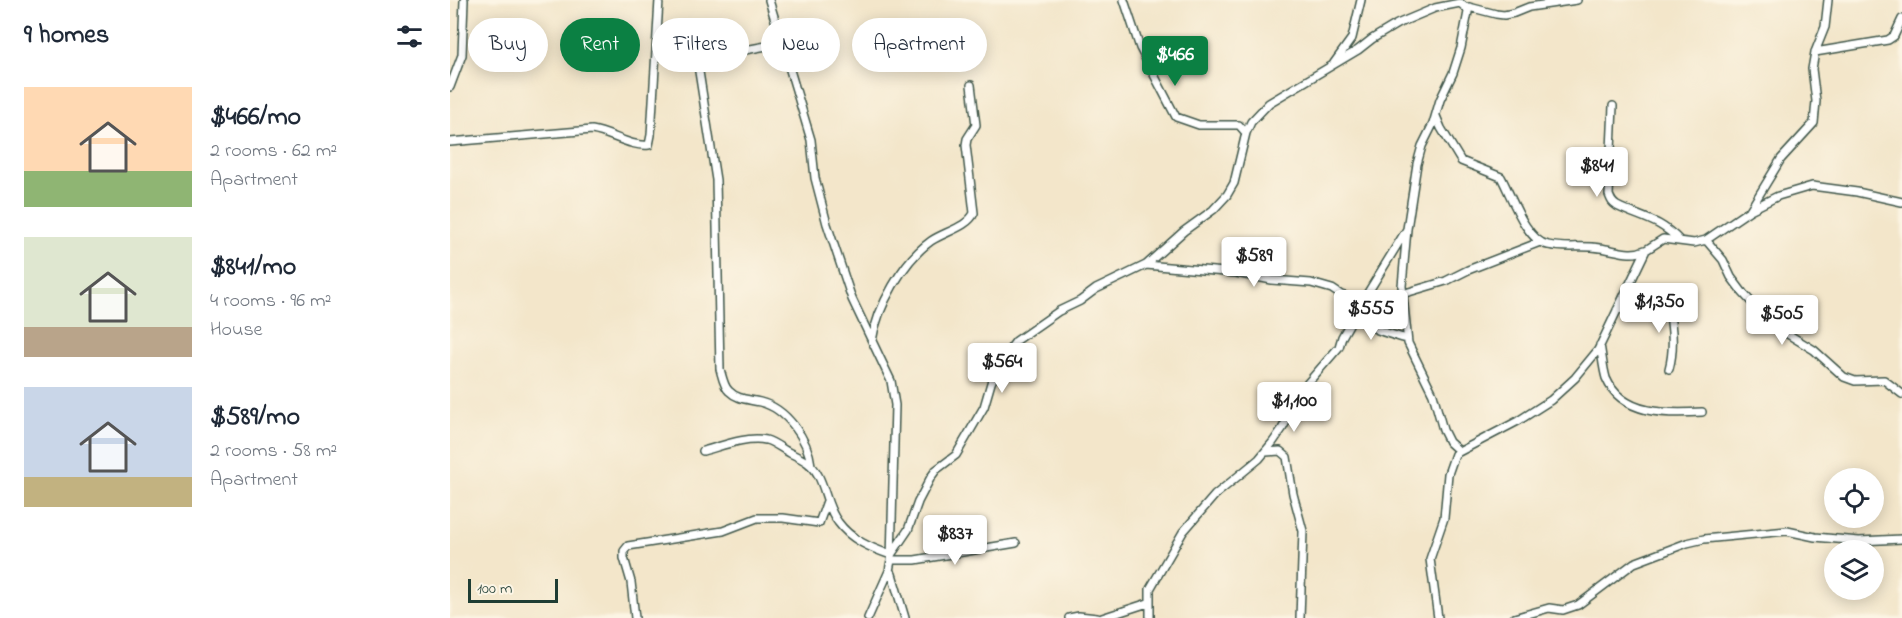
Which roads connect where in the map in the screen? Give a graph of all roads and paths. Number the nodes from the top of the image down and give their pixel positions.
1 (464, 0) edge
2 (659, 0) edge
3 (769, 0) edge
4 (1124, 0) edge
5 (1361, 0) edge
6 (1577, 0) edge
7 (1828, 0) edge
8 (1464, 4) edge
9 (774, 18) edge
10 (1902, 19) edge
11 (761, 47) edge
12 (1815, 52) junction
13 (1333, 65) junction
14 (791, 72) edge
15 (970, 85) dead end
16 (450, 87) edge
17 (1613, 106) dead end
18 (1436, 116) junction
19 (1246, 133) junction
20 (450, 142) edge
21 (1902, 202) edge
22 (1750, 210) junction
23 (1407, 229) junction
24 (1680, 240) junction
25 (1706, 240) junction
26 (1540, 242) junction
27 (1646, 250) junction
28 (1146, 265) junction
29 (1402, 294) junction
30 (1683, 298) dead end
31 (1363, 301) junction
32 (1667, 301) junction
33 (1617, 310) junction
34 (1356, 312) junction
35 (1407, 339) junction
36 (872, 341) junction
37 (1600, 345) junction
38 (1670, 369) dead end
39 (1902, 394) edge
40 (1702, 412) dead end
41 (703, 451) dead end
42 (1459, 451) junction
43 (1266, 452) junction
44 (811, 465) junction
45 (827, 501) junction
46 (1902, 539) edge
47 (1016, 543) dead end
48 (891, 557) junction
49 (889, 571) junction
50 (1148, 603) junction
51 (635, 618) edge
52 (868, 618) edge
53 (905, 618) edge
54 (1069, 618) edge
55 (1097, 618) edge
56 (1102, 618) edge
57 (1150, 618) edge
58 (1300, 618) edge
59 (1438, 618) edge
60 (1514, 618) edge

1 - 16 street
2 - 20 street
3 - 9 street
4 - 19 street
5 - 13 street
6 - 8 street
7 - 12 street
8 - 13 street
8 - 18 street
10 - 12 street
11 - 44 street
12 - 22 street
13 - 19 street
14 - 36 street
15 - 36 street
17 - 24 street
18 - 23 street
18 - 26 street
19 - 28 street
21 - 22 street
22 - 25 street
23 - 29 street
23 - 31 street
24 - 25 street
24 - 27 street
25 - 39 street
26 - 27 street
26 - 29 street
27 - 33 street
28 - 31 street
28 - 48 street
29 - 35 street
30 - 32 street
31 - 34 street
32 - 33 street
32 - 38 street
33 - 37 street
34 - 35 street
34 - 43 street
35 - 42 street
36 - 48 street
37 - 40 street
37 - 42 street
41 - 44 street
42 - 59 street
43 - 50 street
43 - 58 street
44 - 45 street
45 - 48 street
45 - 51 street
46 - 60 street
47 - 48 street
48 - 49 street
49 - 52 street
49 - 53 street
50 - 56 street
50 - 57 street
54 - 55 street

